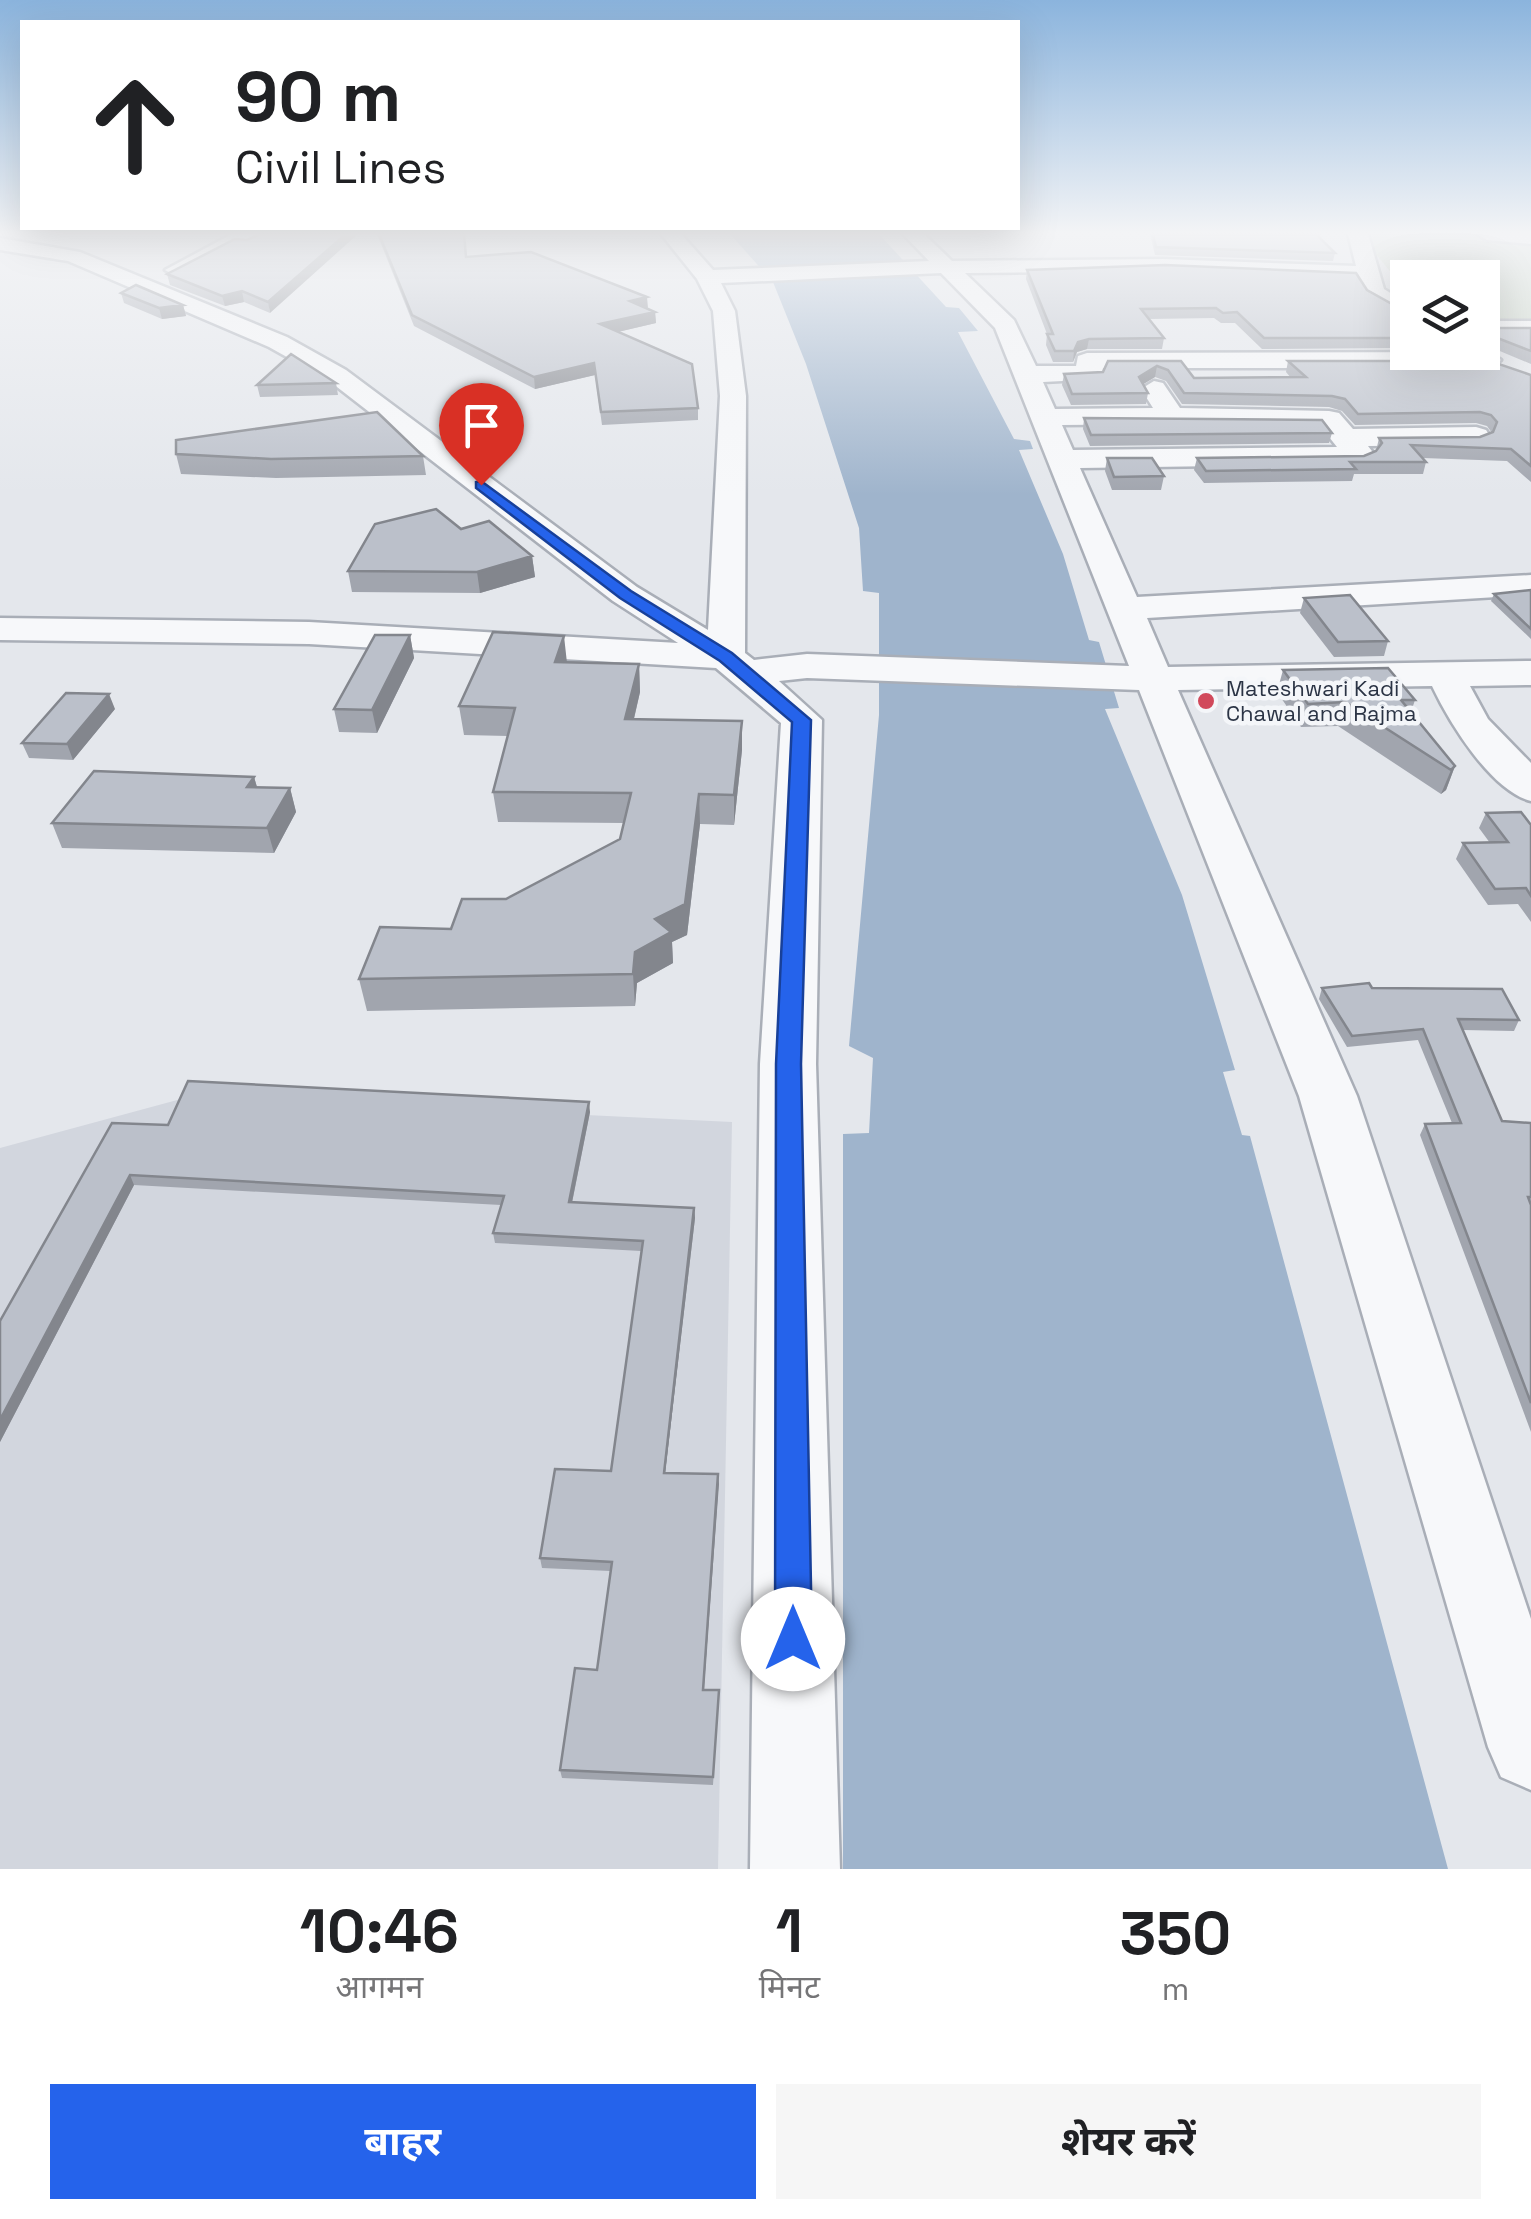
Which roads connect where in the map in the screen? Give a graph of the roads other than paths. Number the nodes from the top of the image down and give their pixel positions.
1 (229, 321) edge
2 (725, 321) edge
3 (1002, 321) edge
4 (1500, 328) edge
5 (1531, 328) edge
6 (1390, 357) edge
7 (1500, 364) edge
8 (1517, 370) edge
9 (1352, 382) edge
10 (1035, 396) junction
11 (1172, 416) junction
12 (1476, 436) edge
13 (1345, 438) junction
14 (1201, 456) junction
15 (1073, 459) dead end
16 (1219, 481) edge
17 (1531, 584) edge
18 (1124, 608) junction
19 (0, 629) edge
20 (735, 665) junction
21 (1531, 672) edge
22 (1445, 674) junction
23 (1141, 678) junction
24 (1531, 788) edge
25 (1515, 1648) edge
26 (1531, 1746) edge
27 (795, 1869) edge

1 - 20 street
2 - 20 street
3 - 10 street
4 - 5 street
6 - 10 street
7 - 8 street
9 - 11 street
10 - 11 street
10 - 18 street
11 - 13 street
11 - 14 street
12 - 13 street
13 - 14 street
14 - 15 street
14 - 16 street
17 - 18 street
18 - 23 street
19 - 20 street
20 - 23 street
20 - 27 street
21 - 22 street
22 - 23 street
22 - 24 street
23 - 25 street
25 - 26 street

